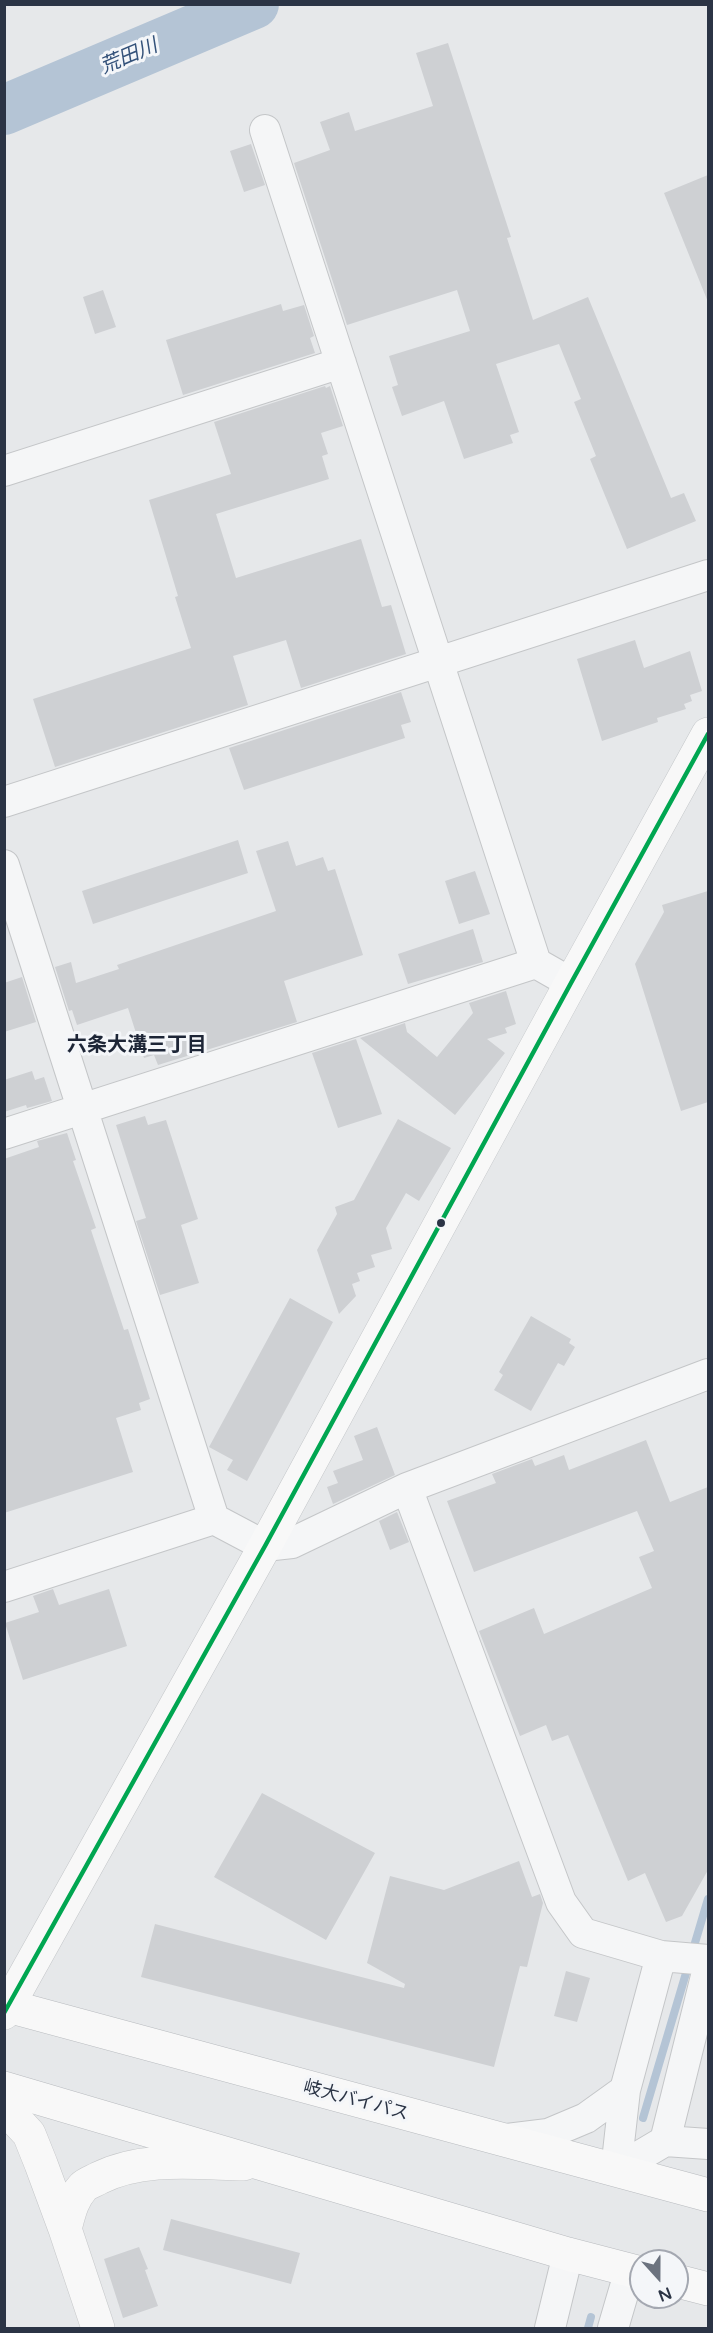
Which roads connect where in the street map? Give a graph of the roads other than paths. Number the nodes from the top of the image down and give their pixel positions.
1 (264, 130) dead end
2 (341, 363) junction
3 (4, 471) edge
4 (708, 574) edge
5 (438, 662) junction
6 (708, 734) edge
7 (4, 802) edge
8 (4, 865) edge
9 (536, 963) junction
10 (570, 983) junction
11 (82, 1109) junction
12 (4, 1134) edge
13 (708, 1374) edge
14 (407, 1488) junction
15 (214, 1519) junction
16 (265, 1546) junction
17 (4, 1587) edge
18 (661, 1956) junction
19 (708, 1960) edge
20 (708, 1968) edge
21 (6, 2008) edge
22 (4, 2088) edge
23 (625, 2090) junction
24 (4, 2108) edge
25 (501, 2140) junction
26 (665, 2141) junction
27 (708, 2144) edge
28 (261, 2164) junction
29 (616, 2170) junction
30 (708, 2195) edge
31 (65, 2229) junction
32 (568, 2254) junction
33 (629, 2269) edge
34 (689, 2284) edge
35 (629, 2287) edge
36 (708, 2289) edge
37 (98, 2328) edge
38 (550, 2328) edge
39 (613, 2328) edge

1 - 2 street
2 - 3 street
2 - 5 street
4 - 5 street
5 - 7 street
5 - 9 street
6 - 10 main road
8 - 11 street
9 - 10 street
9 - 11 street
10 - 16 main road
11 - 12 street
11 - 15 street
13 - 14 street
14 - 16 street
14 - 18 street
15 - 16 street
15 - 17 street
16 - 21 main road
18 - 19 street
18 - 23 street
20 - 26 street
21 - 25 main road, 岐大バイパス
22 - 28 main road
23 - 25 street
23 - 29 street
24 - 31 main road
25 - 29 main road, 岐大バイパス
26 - 27 street
26 - 29 street
28 - 31 main road
28 - 32 main road
29 - 30 main road, 岐大バイパス
31 - 37 main road
32 - 33 main road
32 - 38 street
34 - 36 main road
35 - 39 street

